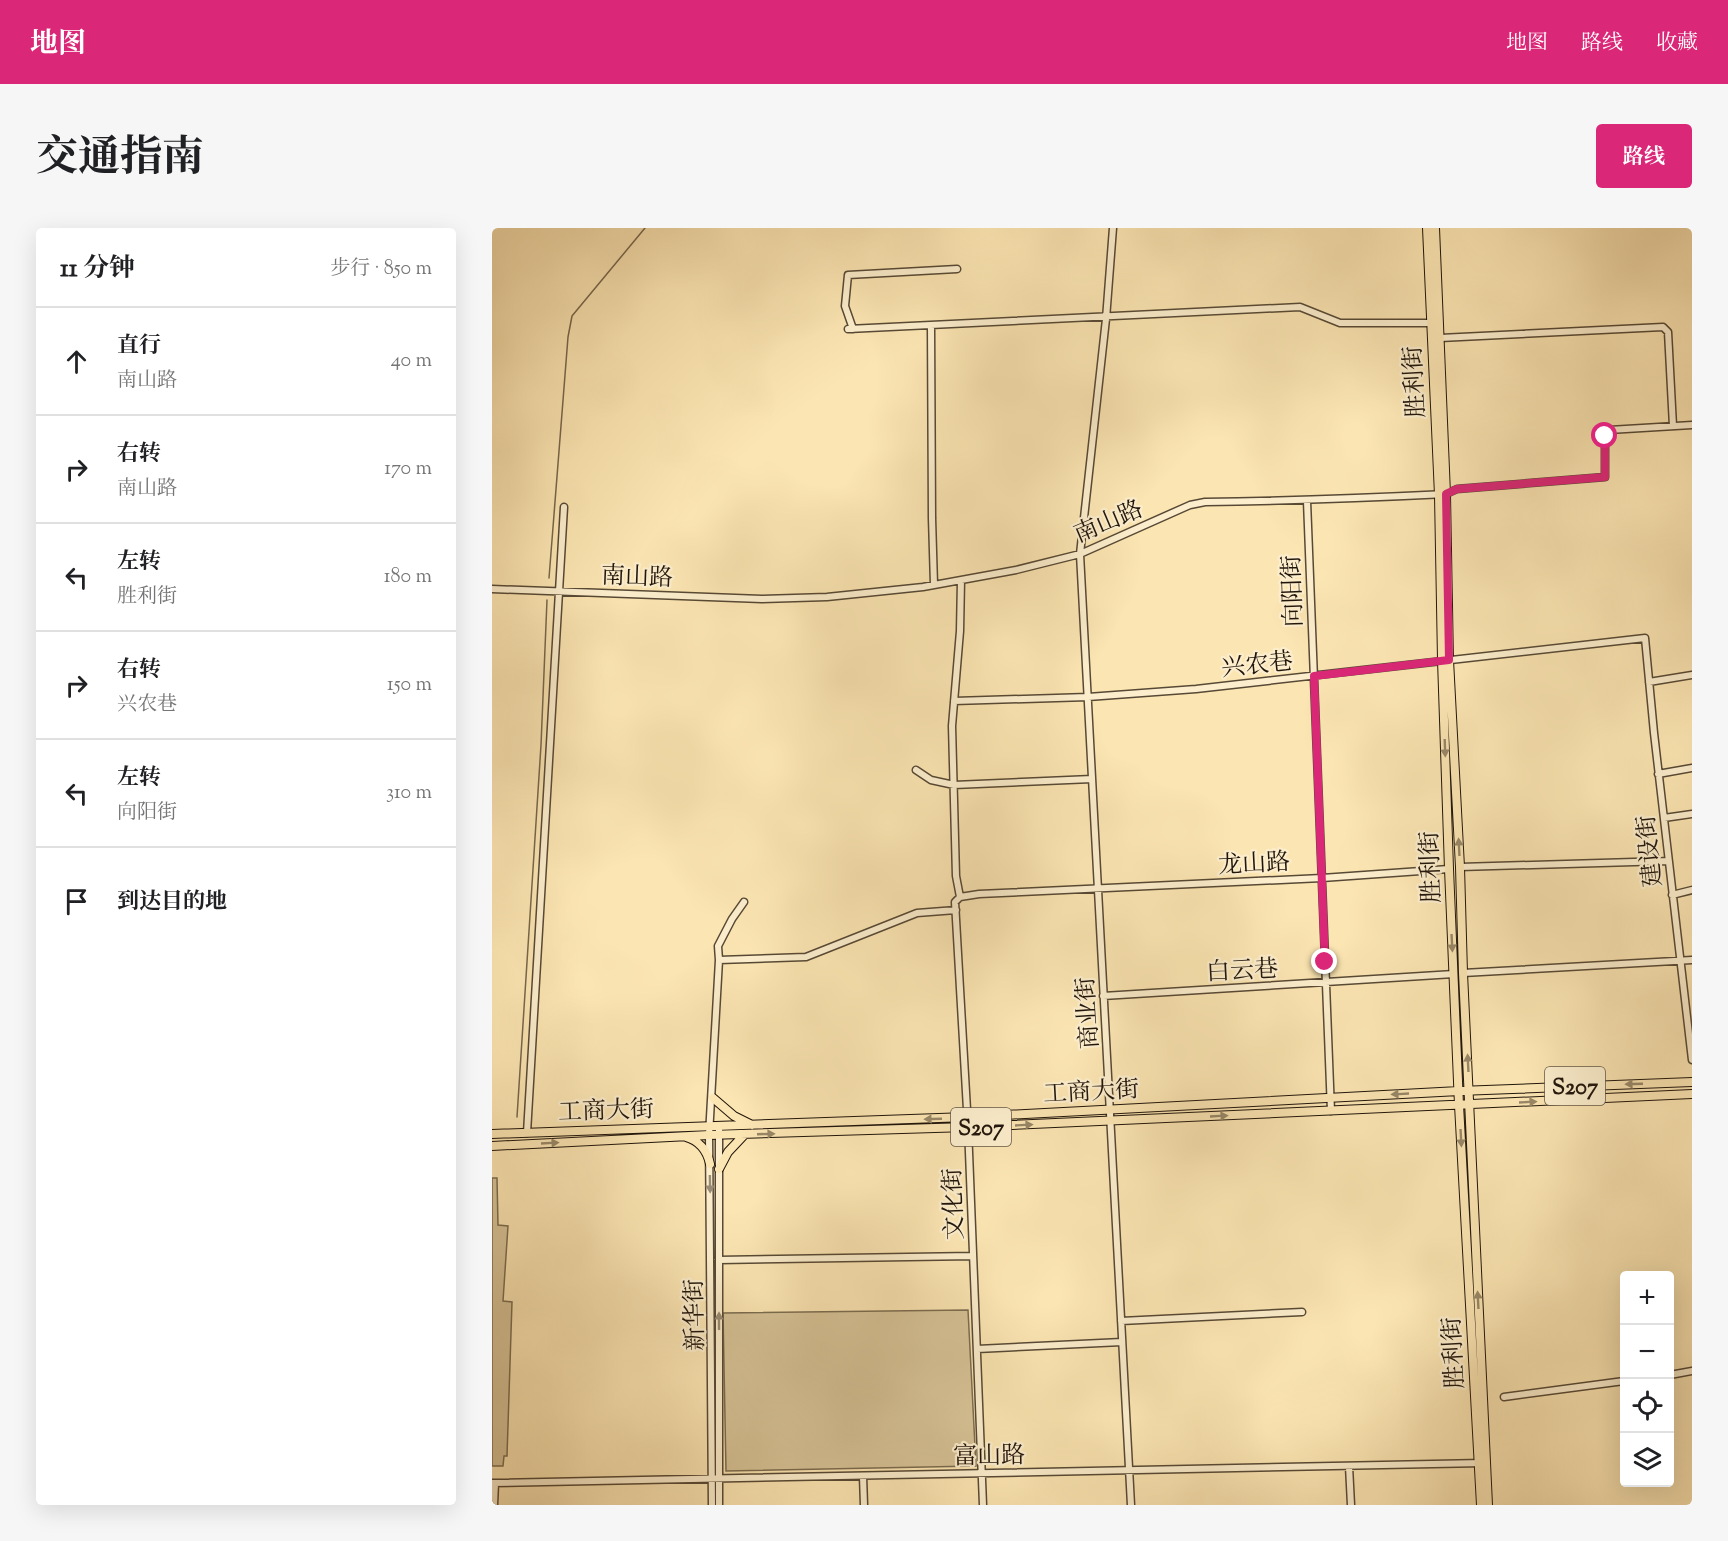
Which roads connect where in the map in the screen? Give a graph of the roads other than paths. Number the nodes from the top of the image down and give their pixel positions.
1 (1113, 228) edge
2 (1427, 228) edge
3 (1435, 228) edge
4 (957, 269) dead end
5 (1431, 323) junction
6 (931, 325) junction
7 (1440, 338) junction
8 (1692, 425) edge
9 (1673, 426) junction
10 (1443, 494) junction
11 (1307, 501) junction
12 (564, 507) dead end
13 (1080, 554) junction
14 (962, 580) junction
15 (934, 585) junction
16 (492, 589) edge
17 (559, 591) junction
18 (1645, 638) joint
19 (1445, 660) junction
20 (1692, 675) edge
21 (1314, 676) junction
22 (1649, 682) junction
23 (1088, 697) junction
24 (954, 701) junction
25 (1692, 768) edge
26 (916, 770) dead end
27 (1658, 774) junction
28 (1092, 779) junction
29 (954, 785) junction
30 (1692, 814) edge
31 (1664, 818) junction
32 (1668, 861) junction
33 (1460, 867) junction
34 (1449, 869) junction
35 (1322, 878) junction
36 (1097, 889) junction
37 (1692, 890) edge
38 (1672, 895) junction
39 (744, 902) dead end
40 (957, 903) junction
41 (719, 960) junction
42 (1692, 960) edge
43 (1680, 962) junction
44 (1454, 974) junction
45 (1463, 974) junction
46 (1326, 983) junction
47 (1103, 996) junction
48 (1692, 1060) edge
49 (1692, 1082) edge
50 (1459, 1091) junction
51 (1469, 1091) junction
52 (1692, 1094) edge
53 (713, 1098) junction
54 (1332, 1098) junction
55 (1459, 1105) junction
56 (1469, 1105) junction
57 (1111, 1109) junction
58 (1331, 1111) junction
59 (968, 1117) junction
60 (1112, 1121) junction
61 (710, 1126) junction
62 (719, 1126) junction
63 (757, 1126) junction
64 (968, 1127) junction
65 (527, 1133) junction
66 (492, 1134) edge
67 (710, 1135) junction
68 (720, 1135) junction
69 (744, 1135) junction
70 (682, 1137) junction
71 (492, 1146) edge
72 (710, 1164) junction
73 (719, 1169) junction
74 (974, 1256) junction
75 (719, 1260) junction
76 (1302, 1312) dead end
77 (1121, 1321) junction
78 (1122, 1342) junction
79 (977, 1349) junction
80 (1692, 1371) edge
81 (1674, 1374) edge
82 (1620, 1382) edge
83 (1504, 1397) dead end
84 (1483, 1463) junction
85 (1349, 1466) junction
86 (1129, 1471) junction
87 (982, 1473) junction
88 (863, 1476) junction
89 (716, 1480) junction
90 (493, 1483) edge
91 (494, 1505) edge
92 (712, 1505) edge
93 (719, 1505) edge
94 (864, 1505) edge
95 (983, 1505) edge
96 (1131, 1505) edge
97 (1351, 1505) edge
98 (1481, 1505) edge
99 (1488, 1505) edge

1 - 13 street, 商业街
2 - 5 main road, 胜利街
3 - 7 main road, 胜利街
4 - 6 street
5 - 6 street
5 - 10 main road, 胜利街
6 - 15 street
7 - 9 street
7 - 10 main road, 胜利街
8 - 9 street, 南山路
9 - 10 street, 南山路
10 - 11 street, 南山路
10 - 19 main road, 胜利街
11 - 13 street, 南山路
11 - 21 street, 向阳街
12 - 17 street
13 - 14 street, 南山路
13 - 23 street, 商业街
14 - 15 street, 南山路
14 - 24 street, 文化街
15 - 17 street, 南山路
16 - 17 street, 南山路
17 - 65 street
18 - 19 street, 兴农巷
18 - 22 street, 建设街
19 - 21 street, 兴农巷
33 -> 19 main road, 胜利街
19 -> 34 main road, 胜利街
20 - 22 street
21 - 23 street, 兴农巷
21 - 35 street, 向阳街
22 - 27 street, 建设街
23 - 24 street, 兴农巷
23 - 28 street, 商业街
24 - 29 street, 文化街
25 - 27 street
26 - 29 street
27 - 31 street, 建设街
28 - 29 street
28 - 36 street, 商业街
29 - 40 street, 文化街
30 - 31 street
31 - 32 street, 建设街
32 - 33 street
32 - 38 street, 建设街
33 - 45 main road, 胜利街
34 - 35 street, 龙山路
34 -> 44 main road, 胜利街
35 - 36 street, 龙山路
35 - 46 street, 向阳街
36 - 40 street, 龙山路
36 - 47 street, 商业街
37 - 38 street
38 - 43 street, 建设街
39 - 41 street, 新华街
40 - 41 street, 龙山路
40 - 59 street, 文化街
41 - 53 street, 新华街
42 - 43 street
43 - 45 street
43 - 48 street, 建设街
44 - 46 street, 白云巷
44 - 50 main road, 胜利街
51 -> 45 main road, 胜利街
46 - 47 street, 白云巷
46 - 54 street, 向阳街
47 - 57 street, 商业街
49 -> 51 main road, 工商大街 / S207
50 - 51 main road, 工商大街 / S207
50 -> 54 main road, 工商大街 / S207
50 - 55 main road, 胜利街
51 - 56 main road, 胜利街
56 -> 52 main road, 工商大街 / S207
53 - 61 street, 新华街
53 - 63 main road
54 - 57 main road, 工商大街 / S207
54 - 58 street, 向阳街
55 - 56 main road, 工商大街 / S207
55 - 58 main road, 工商大街 / S207
55 -> 84 main road, 胜利街
84 -> 56 main road, 胜利街
57 - 59 main road, 工商大街 / S207
57 - 60 street, 商业街
60 -> 58 main road, 工商大街 / S207
59 -> 63 main road, 工商大街 / S207
59 - 64 street, 文化街
64 -> 60 main road, 工商大街 / S207
60 - 77 street, 商业街
61 - 62 main road, 工商大街 / S207
61 - 65 main road, 工商大街 / S207
61 - 67 street, 新华街
62 - 63 main road, 工商大街 / S207
62 - 68 street, 新华街
69 -> 64 main road, 工商大街 / S207
64 - 74 street, 文化街
65 - 66 main road, 工商大街 / S207
67 - 68 main road, 工商大街 / S207
67 - 70 main road, 工商大街 / S207
67 - 72 street, 新华街
68 - 69 main road, 工商大街 / S207
68 - 73 street, 新华街
69 - 73 main road
71 -> 70 main road, 工商大街 / S207
70 - 72 main road
72 -> 89 street, 新华街
73 - 75 street, 新华街
74 - 75 street
74 - 79 street, 文化街
89 -> 75 street, 新华街
76 - 77 street
77 - 78 street, 商业街
78 - 79 street
78 - 86 street, 商业街
79 - 87 street, 文化街
80 - 81 street
82 - 83 street
84 - 85 street, 富山路
84 - 98 main road, 胜利街
84 - 99 main road, 胜利街
85 - 86 street, 富山路
85 - 97 street
86 - 87 street, 富山路
86 - 96 street, 商业街
87 - 88 street, 富山路
87 - 95 street, 文化街
88 - 89 street, 富山路
88 - 94 street
89 - 90 street, 富山路
89 - 92 street, 新华街
89 - 93 street, 新华街
90 - 91 street

